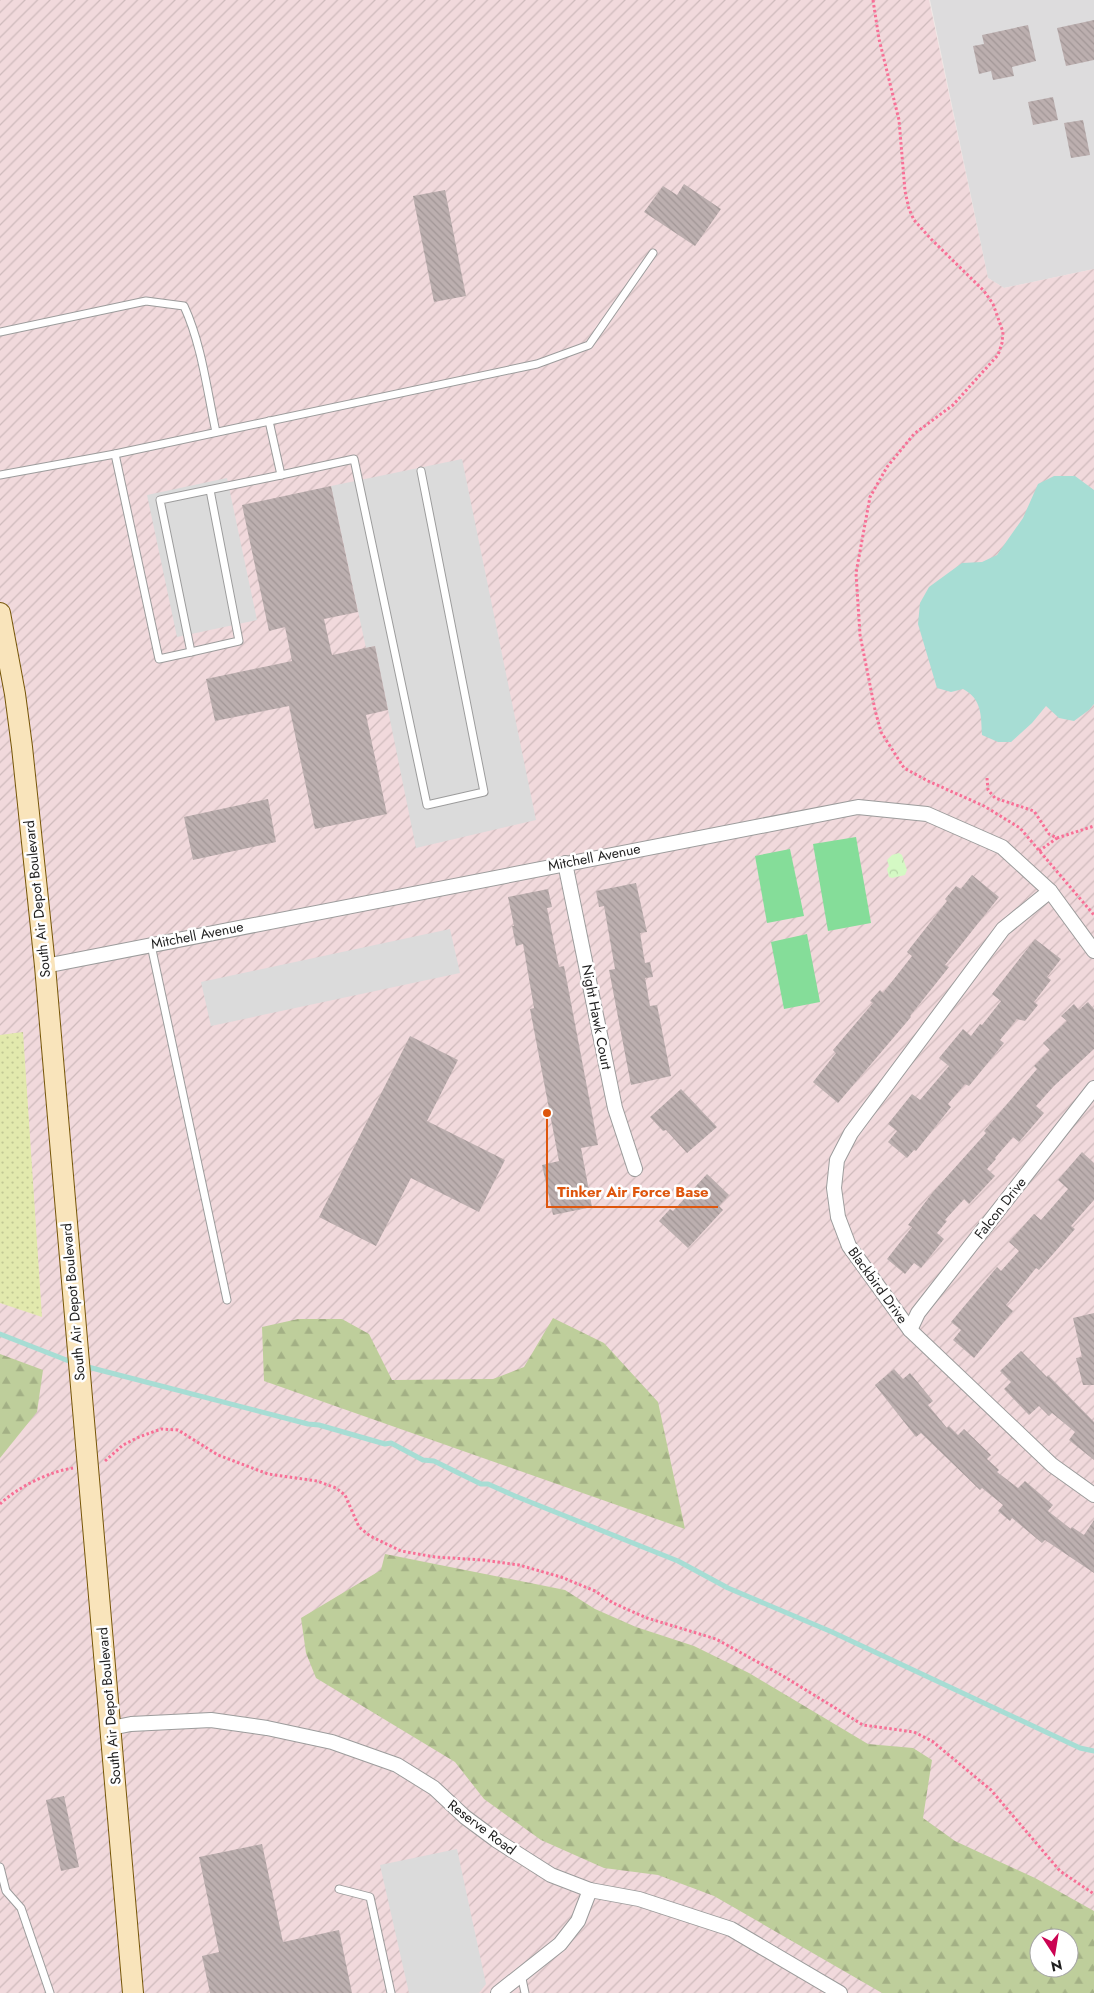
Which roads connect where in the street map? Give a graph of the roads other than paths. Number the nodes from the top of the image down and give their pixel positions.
1 (653, 253) dead end
2 (0, 332) edge
3 (269, 421) junction
4 (216, 432) junction
5 (115, 454) junction
6 (421, 471) dead end
7 (0, 475) edge
8 (281, 475) junction
9 (210, 490) junction
10 (0, 613) edge
11 (191, 652) junction
12 (565, 863) junction
13 (1050, 891) junction
14 (151, 944) junction
15 (1094, 951) edge
16 (44, 966) junction
17 (1094, 1088) edge
18 (635, 1169) dead end
19 (227, 1300) dead end
20 (910, 1330) junction
21 (1094, 1495) edge
22 (111, 1728) junction
23 (0, 1867) edge
24 (339, 1889) dead end
25 (590, 1890) junction
26 (521, 1973) junction
27 (50, 1993) edge
28 (133, 1993) edge
29 (392, 1993) edge
30 (498, 1993) edge
31 (524, 1993) edge
32 (840, 1993) edge

1 - 3 lane
2 - 4 lane
3 - 4 lane
3 - 8 lane
4 - 5 lane
5 - 7 lane
5 - 11 lane
6 - 8 lane
8 - 9 lane
9 - 11 lane
9 - 11 lane
10 - 16 street, South Air Depot Boulevard
12 - 13 street, Mitchell Avenue
12 - 14 street, Mitchell Avenue
12 - 18 street, Night Hawk Court
13 - 15 street, Mitchell Avenue
13 - 20 street, Blackbird Drive
14 - 16 street, Mitchell Avenue
14 - 19 lane
16 - 22 street, South Air Depot Boulevard
17 - 20 street, Falcon Drive
20 - 21 street, Blackbird Drive
22 - 25 street, Reserve Road
22 - 28 street, South Air Depot Boulevard
23 - 27 lane
24 - 29 lane
25 - 26 street
25 - 32 street, Reserve Road
26 - 30 street
26 - 31 lane

